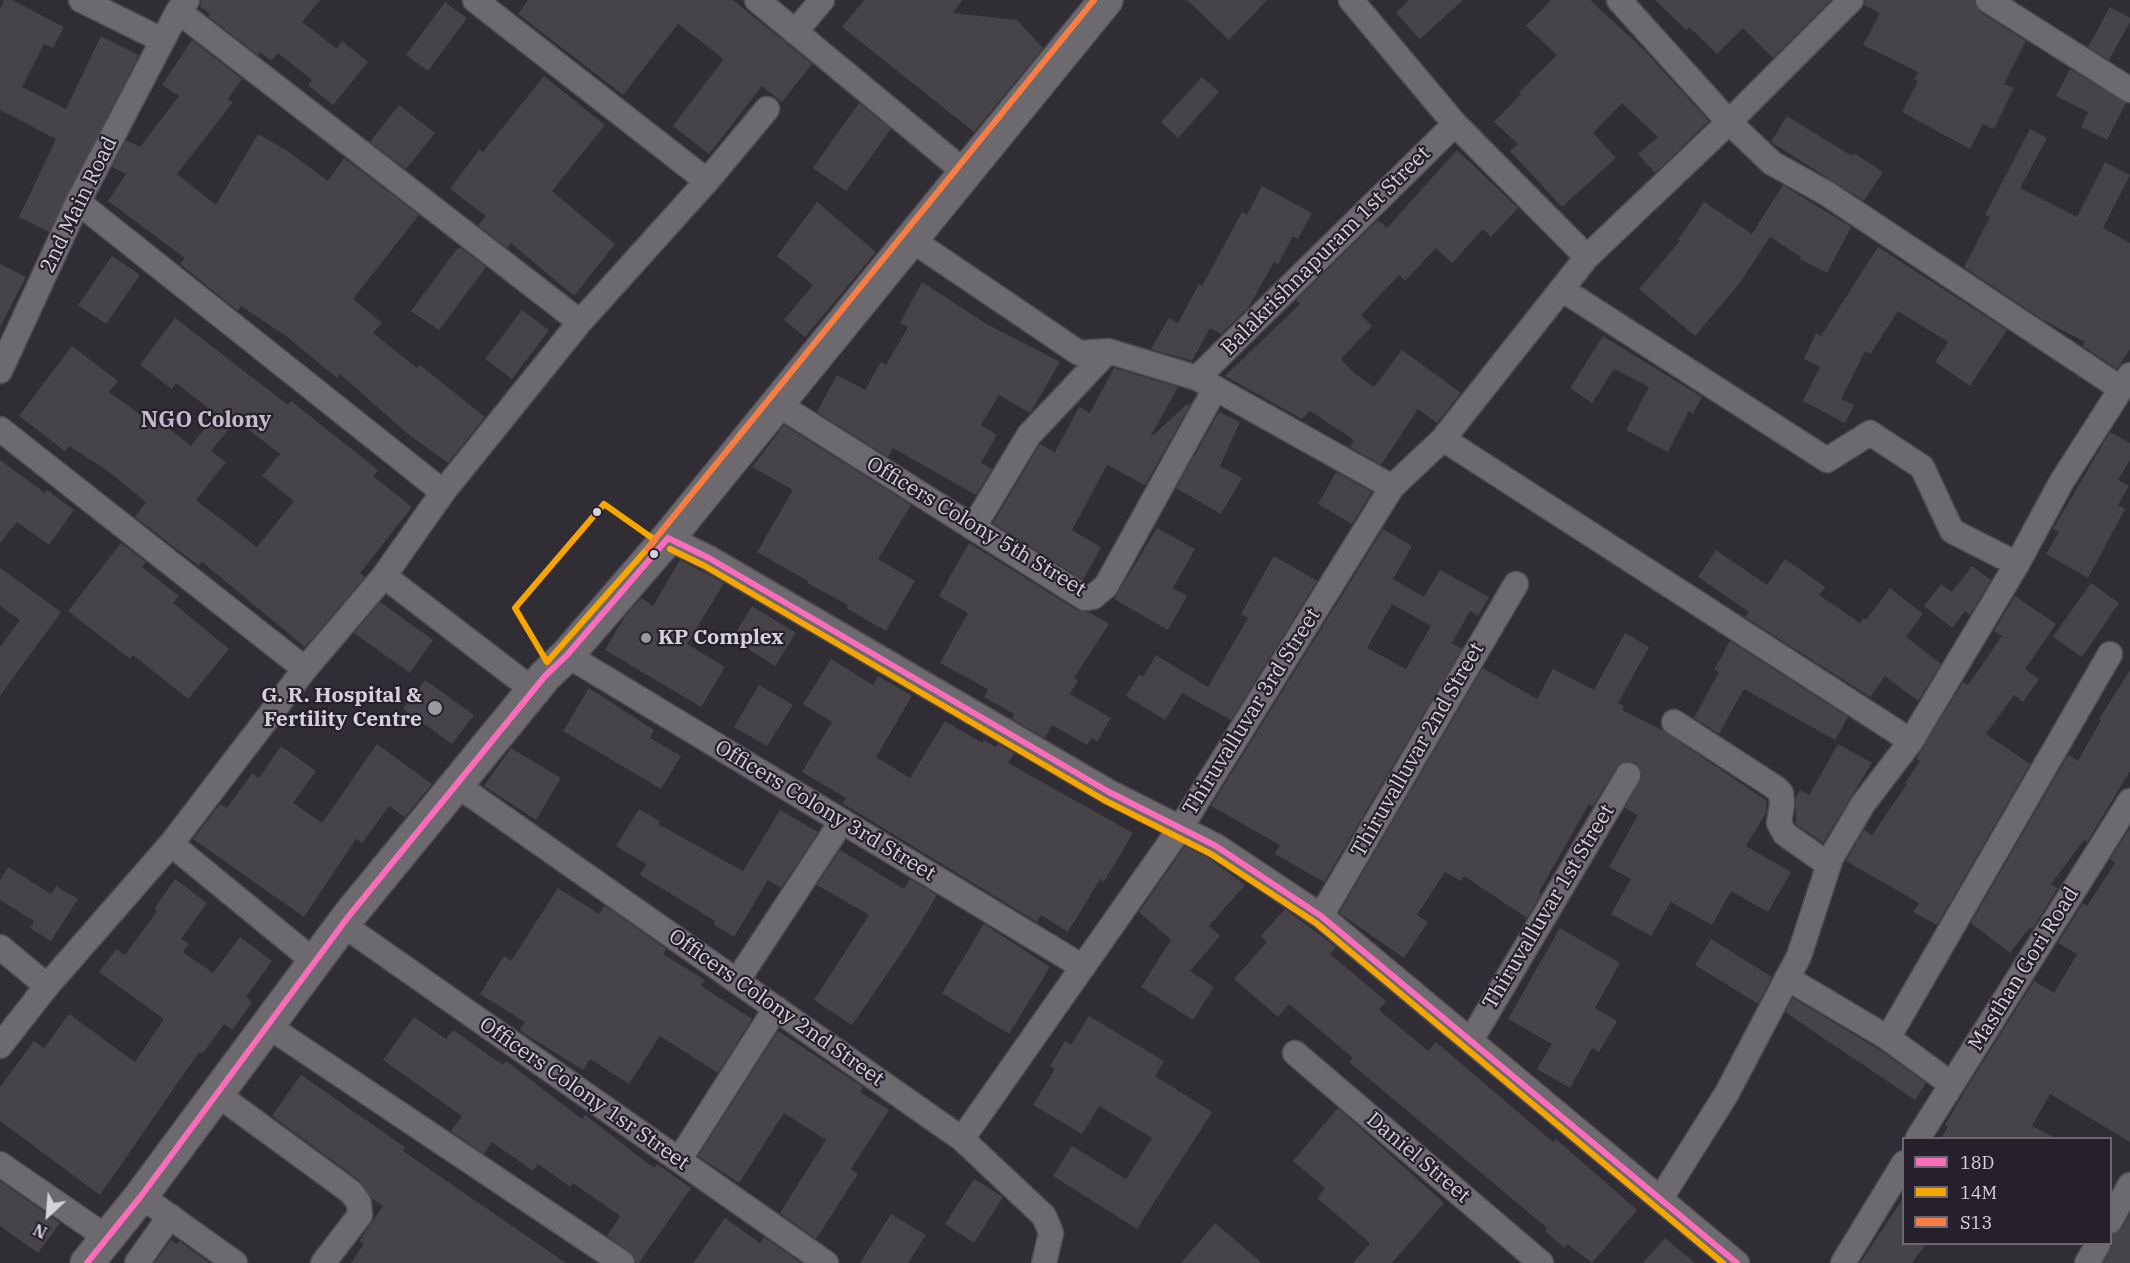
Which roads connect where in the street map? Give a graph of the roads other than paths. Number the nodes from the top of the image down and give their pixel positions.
1 (81, 0) edge
2 (475, 0) edge
3 (757, 0) edge
4 (822, 0) edge
5 (1106, 0) edge
6 (1351, 0) edge
7 (1619, 0) edge
8 (1851, 0) edge
9 (1988, 0) edge
10 (183, 5) edge
11 (795, 32) junction
12 (162, 40) junction
13 (2130, 90) edge
14 (766, 109) dead end
15 (1729, 122) junction
16 (1455, 124) junction
17 (966, 173) junction
18 (707, 181) junction
19 (78, 202) junction
20 (912, 240) junction
21 (1587, 257) junction
22 (1563, 290) junction
23 (580, 322) junction
24 (1108, 351) junction
25 (0, 371) edge
26 (2125, 382) edge
27 (1206, 384) junction
28 (776, 403) junction
29 (0, 429) edge
30 (1443, 439) junction
31 (1392, 487) junction
32 (443, 492) junction
33 (973, 528) junction
34 (668, 538) junction
35 (2017, 564) junction
36 (384, 576) junction
37 (1516, 584) dead end
38 (2110, 654) dead end
39 (567, 655) junction
40 (305, 669) junction
41 (533, 690) junction
42 (1674, 722) dead end
43 (1911, 741) junction
44 (1628, 774) dead end
45 (457, 785) junction
46 (2130, 801) edge
47 (842, 821) junction
48 (1180, 827) junction
49 (171, 844) junction
50 (1829, 865) junction
51 (1321, 916) junction
52 (342, 924) junction
53 (0, 947) edge
54 (315, 962) junction
55 (1083, 967) junction
56 (1787, 978) junction
57 (736, 981) junction
58 (48, 986) junction
59 (776, 1008) junction
60 (268, 1026) junction
61 (1888, 1038) junction
62 (1471, 1040) junction
63 (0, 1046) edge
64 (1295, 1053) dead end
65 (1951, 1084) junction
66 (217, 1094) junction
67 (1919, 1137) edge
68 (962, 1139) junction
69 (679, 1160) junction
70 (0, 1164) edge
71 (1902, 1166) edge
72 (2130, 1185) edge
73 (141, 1196) junction
74 (1661, 1198) junction
75 (170, 1216) junction
76 (2112, 1217) edge
77 (106, 1238) junction
78 (2097, 1245) edge
79 (87, 1263) edge
80 (137, 1263) edge
81 (235, 1263) edge
82 (323, 1263) edge
83 (622, 1263) edge
84 (826, 1263) edge
85 (1044, 1263) edge
86 (1541, 1263) edge
87 (1737, 1263) edge
88 (1844, 1263) edge
89 (2087, 1263) edge

1 - 12 street
2 - 18 street
3 - 11 street
4 - 11 street
5 - 17 street
6 - 16 street
7 - 15 street
8 - 15 street, Thiruvalluvar 3rd Street
9 - 13 street
10 - 12 street, 2nd Main Road
10 - 23 street
11 - 17 street
12 - 19 street, 2nd Main Road
14 - 18 street
15 - 21 street, Thiruvalluvar 3rd Street
15 - 26 street
16 - 21 street
16 - 27 street, Balakrishnapuram 1st Street
17 - 20 street
18 - 23 street
19 - 25 street, 2nd Main Road
19 - 32 street
20 - 24 street
20 - 28 street
21 - 22 street, Thiruvalluvar 3rd Street
22 - 30 street, Thiruvalluvar 3rd Street
22 - 35 street
23 - 32 street
24 - 27 street
24 - 33 street
26 - 35 street
27 - 31 street
27 - 33 street, Officers Colony 5th Street
28 - 33 street, Officers Colony 5th Street
28 - 34 street
29 - 40 street
30 - 31 street, Thiruvalluvar 3rd Street
30 - 43 street
31 - 48 street, Thiruvalluvar 3rd Street
32 - 36 street
34 - 39 street
34 - 48 street
35 - 43 street
36 - 40 street
36 - 41 street
37 - 51 street, Thiruvalluvar 2nd Street
38 - 61 street
39 - 41 street
39 - 47 street, Officers Colony 3rd Street
40 - 49 street
41 - 45 street
42 - 50 street
43 - 50 street
44 - 62 street, Thiruvalluvar 1st Street
45 - 52 street
45 - 57 street, Officers Colony 2nd Street
46 - 65 street, Masthan Gori Road
47 - 55 street, Officers Colony 3rd Street
47 - 57 street
48 - 51 street
48 - 55 street, Thiruvalluvar 3rd Street
49 - 54 street
49 - 58 street
50 - 56 street
51 - 62 street
52 - 54 street
52 - 69 street, Officers Colony 1sr Street
53 - 58 street
54 - 60 street
55 - 68 street, Thiruvalluvar 3rd Street
56 - 61 street
56 - 74 street
57 - 59 street, Officers Colony 2nd Street
58 - 63 street
59 - 68 street, Officers Colony 2nd Street
59 - 69 street
60 - 66 street
60 - 83 street
61 - 65 street
62 - 74 street
64 - 86 street, Daniel Street
65 - 67 street, Masthan Gori Road
66 - 73 street
66 - 82 street
68 - 85 street, Officers Colony 2nd Street
69 - 84 street, Officers Colony 1sr Street
70 - 77 street
71 - 88 street
72 - 76 street
73 - 75 street
73 - 77 street
74 - 87 street
75 - 80 street
75 - 81 street
77 - 79 street
78 - 89 street

